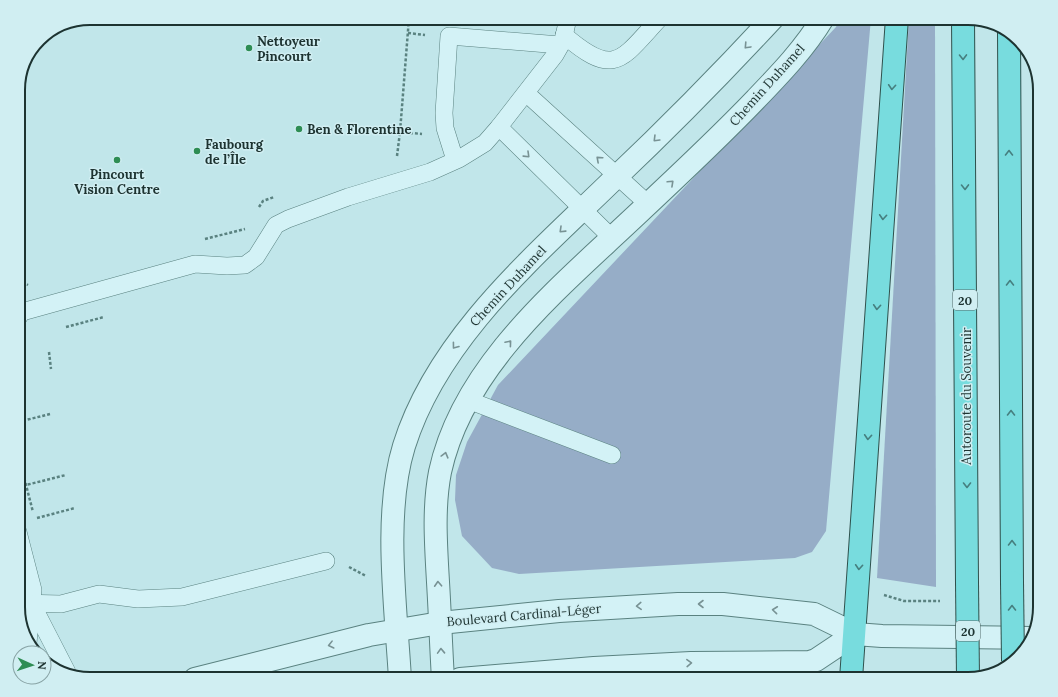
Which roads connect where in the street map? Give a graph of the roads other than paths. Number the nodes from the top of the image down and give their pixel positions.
1 (566, 25) edge
2 (653, 25) edge
3 (767, 25) edge
4 (818, 25) edge
5 (897, 25) edge
6 (963, 25) edge
7 (562, 40) junction
8 (1009, 40) edge
9 (526, 93) junction
10 (499, 127) junction
11 (455, 160) junction
12 (618, 176) junction
13 (648, 204) junction
14 (583, 210) junction
15 (612, 238) junction
16 (25, 311) edge
17 (468, 400) junction
18 (612, 455) dead end
19 (25, 559) edge
20 (326, 560) road end
21 (25, 604) edge
22 (26, 619) edge
23 (440, 622) junction
24 (397, 629) junction
25 (854, 634) junction
26 (1025, 638) edge
27 (1013, 654) edge
28 (63, 666) edge
29 (223, 672) edge
30 (400, 672) edge
31 (443, 672) edge
32 (545, 672) edge
33 (851, 672) edge
34 (968, 672) edge

1 - 7 lane
2 - 7 lane
3 -> 12 street, Chemin Duhamel
13 -> 4 street, Chemin Duhamel
5 -> 25 highway
6 -> 34 highway, Autoroute du Souvenir / 20, bridge
7 - 9 lane
7 - 11 lane
27 -> 8 highway, bridge
9 - 10 lane
12 -> 9 lane
10 - 11 lane
10 -> 14 lane
11 - 16 lane
12 - 13 lane
12 - 14 street, Chemin Duhamel
13 - 15 street, Chemin Duhamel
14 - 15 lane
14 -> 24 street, Chemin Duhamel
17 -> 15 street, Chemin Duhamel
17 - 18 lane
23 -> 17 street, Chemin Duhamel
19 - 21 lane
20 - 21 lane
21 - 22 lane
21 - 28 lane
23 - 24 street, Boulevard Cardinal-Léger
25 -> 23 street, Boulevard Cardinal-Léger
31 -> 23 street, Chemin Duhamel
24 -> 29 street, Boulevard Cardinal-Léger
24 - 30 street, Chemin Duhamel
25 - 26 street, Boulevard Cardinal-Léger
32 -> 25 street
25 - 33 highway

